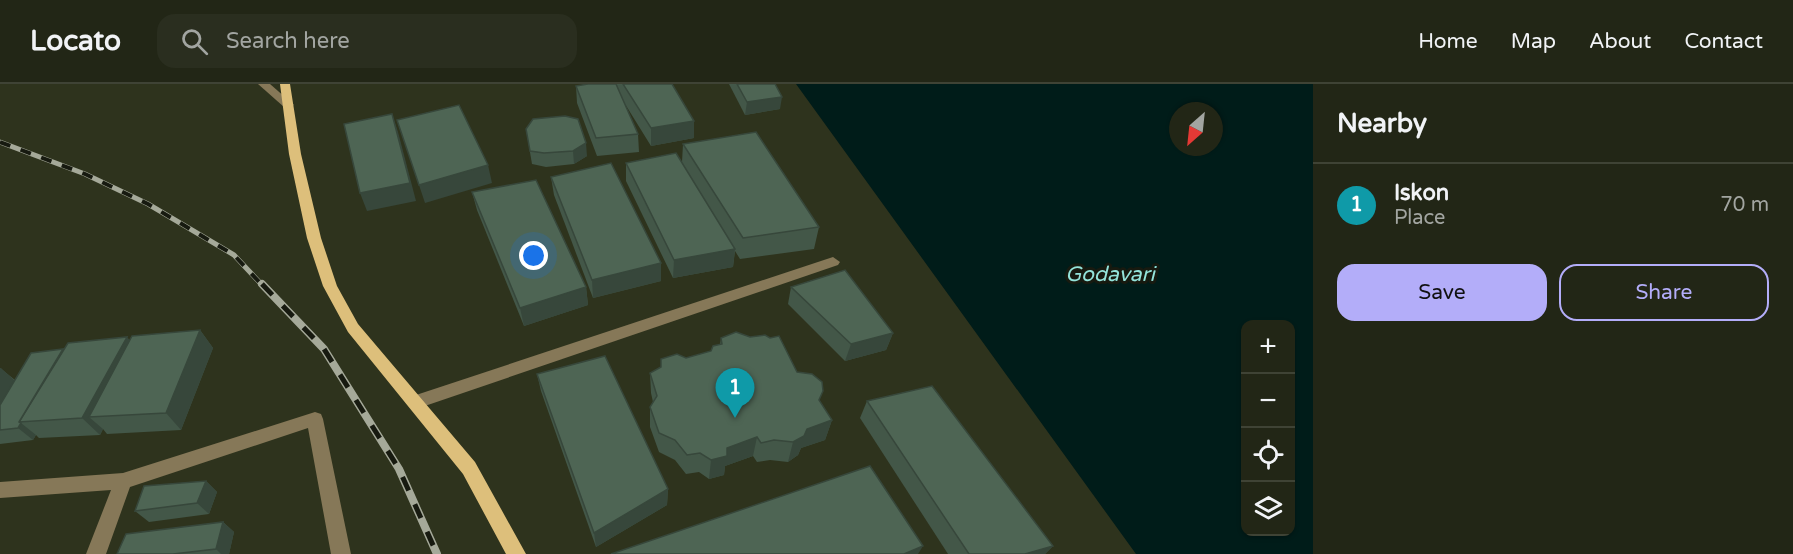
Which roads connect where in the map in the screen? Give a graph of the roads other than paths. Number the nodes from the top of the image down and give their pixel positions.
1 (263, 84) edge
2 (285, 84) edge
3 (288, 105) junction
4 (833, 262) dead end
5 (416, 402) junction
6 (123, 481) junction
7 (0, 490) edge
8 (96, 554) edge
9 (341, 554) edge
10 (516, 554) edge

1 - 3 street
2 - 3 main road
3 - 5 main road
4 - 5 street
5 - 10 main road
6 - 7 street
6 - 8 street
6 - 9 street

